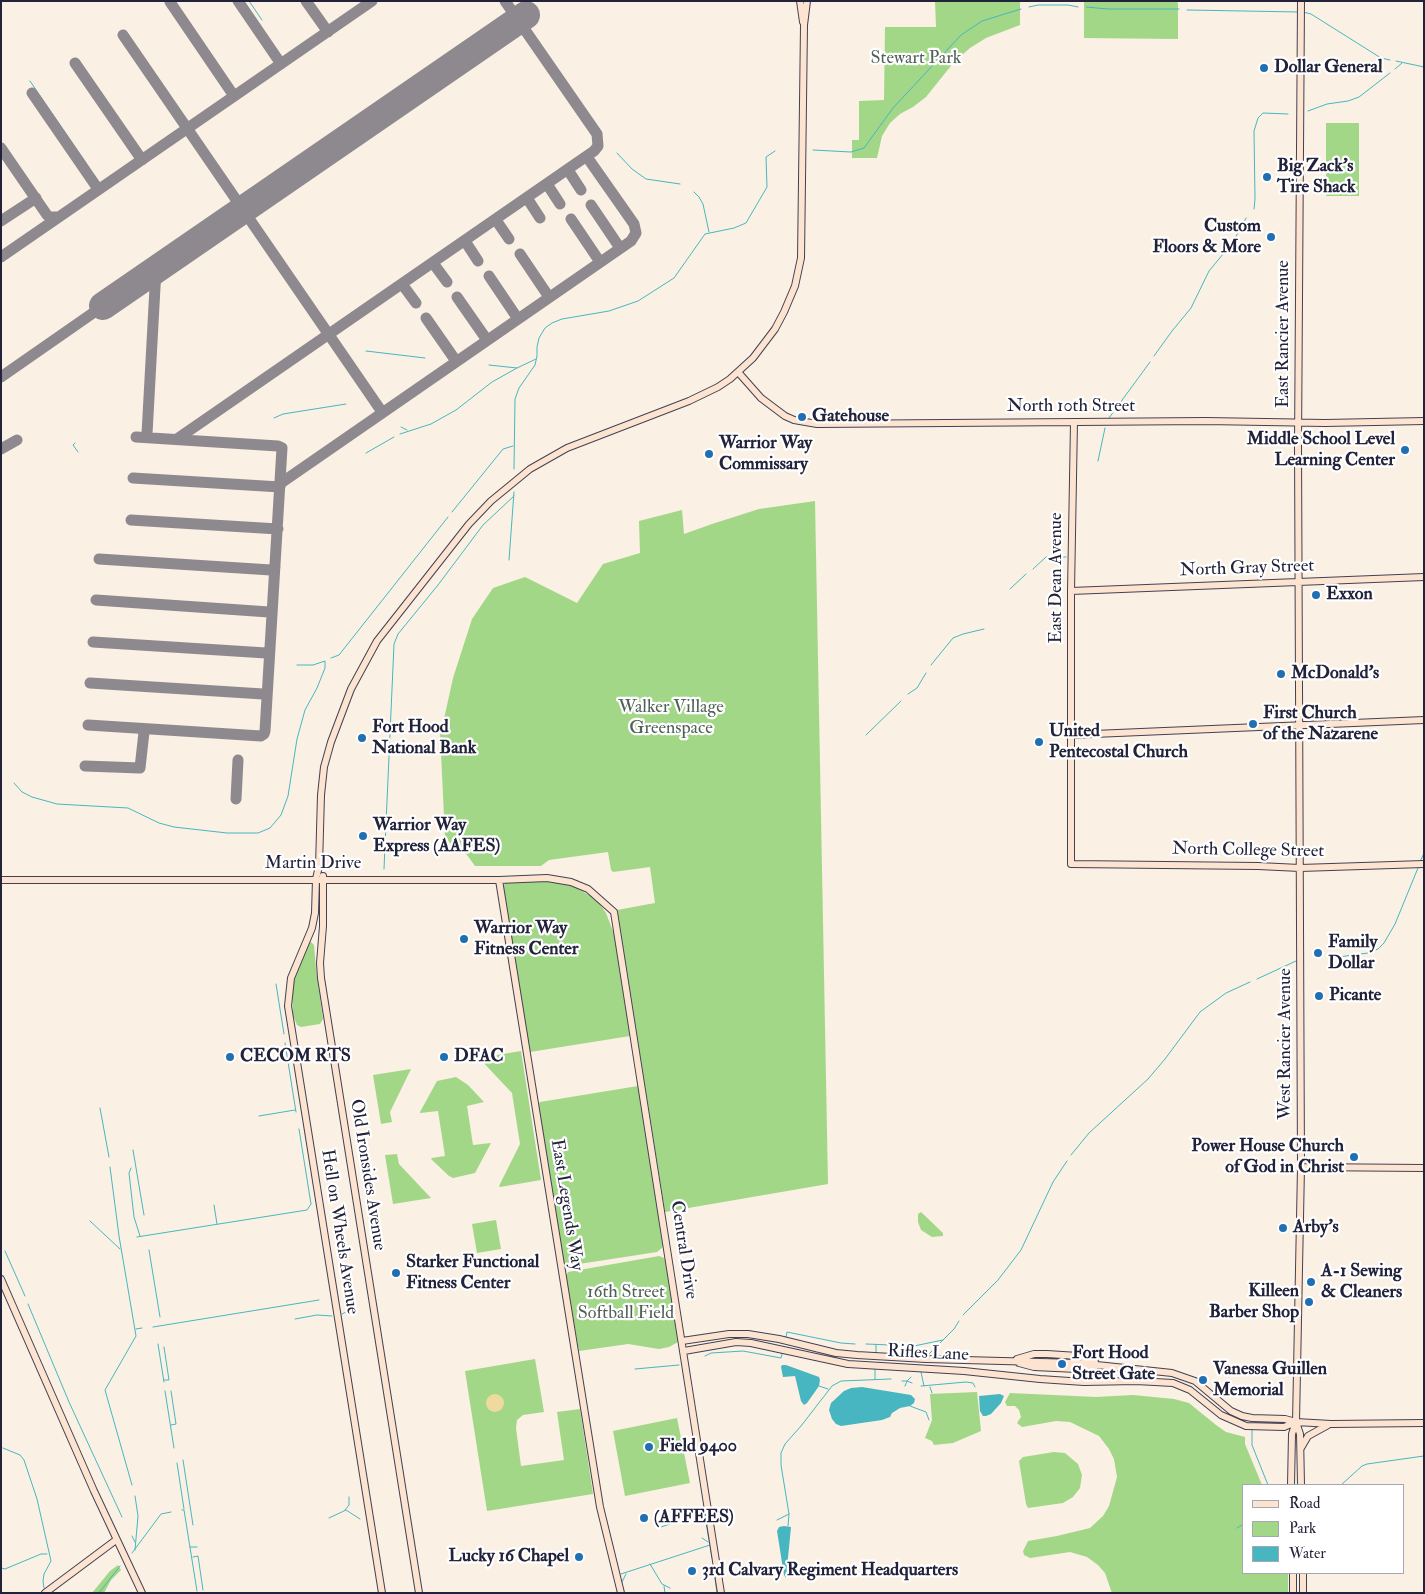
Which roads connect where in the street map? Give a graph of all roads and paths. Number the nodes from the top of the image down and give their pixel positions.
1 (800, 1) edge
2 (807, 1) edge
3 (1301, 1) edge
4 (804, 25) junction
5 (738, 372) junction
6 (1424, 421) edge
7 (1074, 422) junction
8 (1299, 422) junction
9 (1424, 577) edge
10 (1300, 582) junction
11 (1071, 591) junction
12 (1424, 720) edge
13 (1300, 726) junction
14 (1070, 735) junction
15 (1071, 864) joint
16 (1424, 864) edge
17 (319, 866) junction
18 (1300, 868) junction
19 (316, 879) junction
20 (324, 879) junction
21 (1, 880) edge
22 (10, 880) junction
23 (499, 880) junction
24 (1, 886) edge
25 (614, 912) joint
26 (1301, 1168) junction
27 (1424, 1168) edge
28 (1, 1279) edge
29 (682, 1342) junction
30 (684, 1351) junction
31 (1296, 1422) junction
32 (1424, 1423) edge
33 (1331, 1424) junction
34 (1301, 1448) junction
35 (1291, 1484) edge
36 (1301, 1484) edge
37 (116, 1540) junction
38 (1293, 1574) edge
39 (1303, 1574) edge
40 (45, 1593) edge
41 (142, 1593) edge
42 (382, 1593) edge
43 (419, 1593) edge
44 (621, 1593) edge
45 (721, 1593) edge
46 (1293, 1593) edge
47 (1303, 1593) edge

1 - 4 street
2 - 4 street
3 - 8 street, East Rancier Avenue
4 - 5 street
5 - 7 street, North 10th Street
5 - 17 street
6 - 8 street, North 10th Street
7 - 8 street, North 10th Street
7 - 11 street, East Dean Avenue
8 - 10 street, East Rancier Avenue
9 - 10 street, North Gray Street
10 - 11 street, North Gray Street
10 - 13 street, East Rancier Avenue
11 - 14 street, East Dean Avenue
12 - 13 street
13 - 14 street
13 - 18 street, West Rancier Avenue
14 - 15 street, East Dean Avenue
15 - 18 street, North College Street
16 - 18 street, North College Street
17 - 19 street, Hell on Wheels Avenue
17 - 20 street
18 - 26 street, West Rancier Avenue
19 - 20 street, Martin Drive
19 - 22 street, Martin Drive
19 - 42 street, Hell on Wheels Avenue
20 - 23 street, Martin Drive
20 - 43 street, Old Ironsides Avenue
21 - 22 street, Martin Drive
22 - 24 street
23 - 25 street, Martin Drive
23 - 44 street, East Legends Way
25 - 29 street, Central Drive
26 - 27 street
26 - 31 street, West Rancier Avenue
28 - 37 street
29 - 30 street, Central Drive
29 - 31 street, Rifles Lane
30 - 31 street, Rifles Lane
30 - 45 street, Central Drive
31 - 33 street
31 - 34 street
31 - 35 street
32 - 33 street
33 - 34 street
34 - 36 street
37 - 40 street
37 - 41 street
38 - 46 street
39 - 47 street

